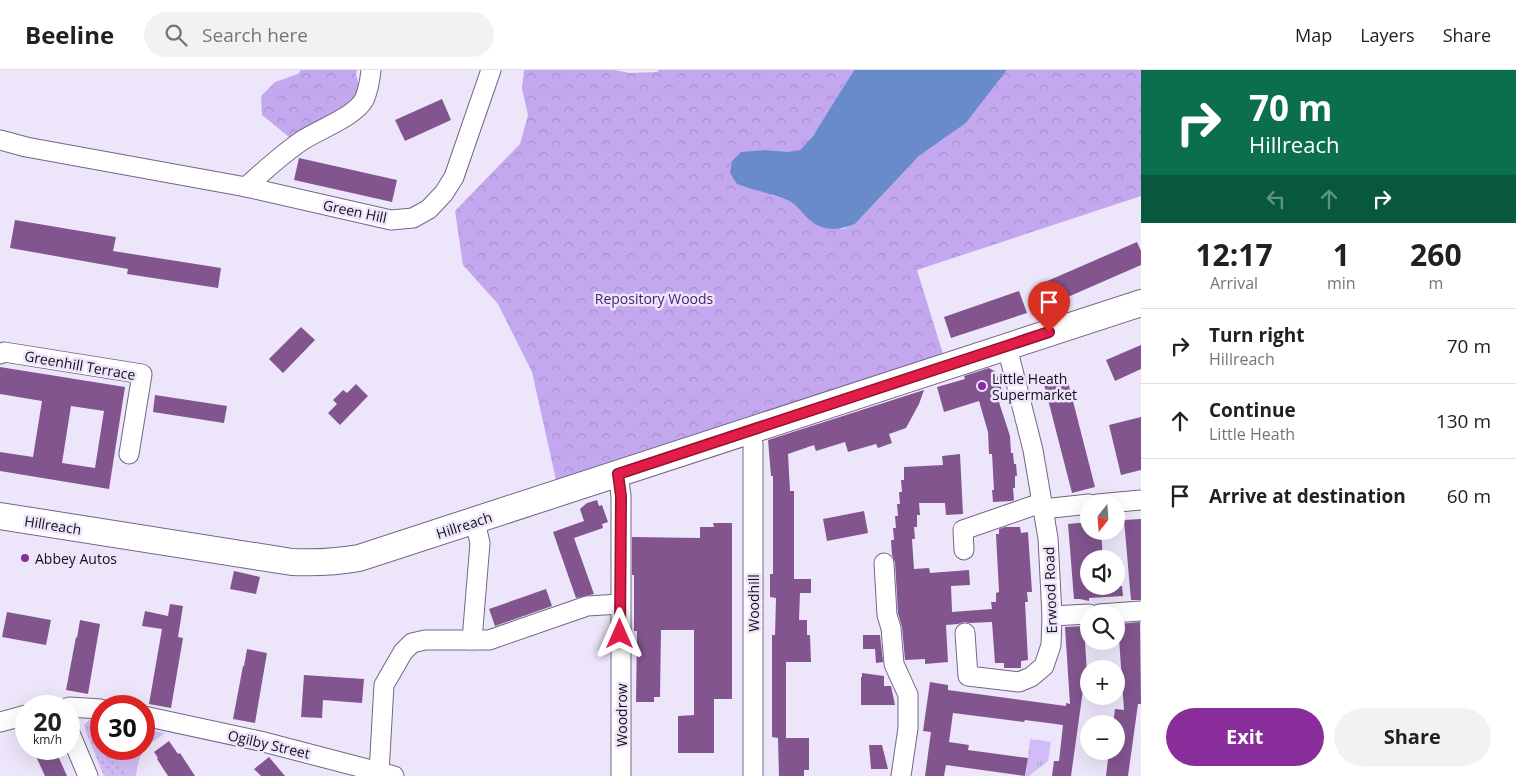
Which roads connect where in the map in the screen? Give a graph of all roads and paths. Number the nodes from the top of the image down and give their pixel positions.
1 (371, 70) edge
2 (491, 70) edge
3 (0, 140) edge
4 (246, 186) junction
5 (1141, 303) edge
6 (1007, 347) junction
7 (0, 354) edge
8 (749, 430) junction
9 (129, 454) dead end
10 (618, 474) junction
11 (1141, 500) edge
12 (1125, 501) edge
13 (1080, 504) edge
14 (1042, 506) junction
15 (0, 516) edge
16 (475, 522) junction
17 (964, 550) dead end
18 (884, 563) dead end
19 (620, 604) junction
20 (1141, 611) edge
21 (1125, 612) edge
22 (1080, 614) edge
23 (1052, 616) junction
24 (965, 633) dead end
25 (472, 640) junction
26 (15, 718) edge
27 (155, 718) edge
28 (0, 722) edge
29 (80, 757) edge
30 (355, 771) edge
31 (386, 774) edge
32 (88, 776) edge
33 (621, 776) edge
34 (753, 776) edge
35 (901, 776) edge

1 - 4 street
2 - 4 street, Green Hill
3 - 4 street, Green Hill
5 - 6 main road, Hillreach
6 - 8 main road, Hillreach
6 - 14 street, Erwood Road
7 - 9 street, Greenhill Terrace
8 - 10 main road, Hillreach
8 - 34 street, Woodhill
10 - 16 main road, Hillreach
10 - 19 street, Woodrow
11 - 12 street
13 - 14 street
14 - 17 street
14 - 23 street, Erwood Road
15 - 16 main road, Hillreach
16 - 25 street
18 - 35 street
19 - 25 street
19 - 33 street, Woodrow
20 - 21 street
22 - 23 street
23 - 24 street, Erwood Road
25 - 31 street
26 - 28 street
27 - 30 street, Ogilby Street
29 - 32 street
30 - 31 street, Ogilby Street

